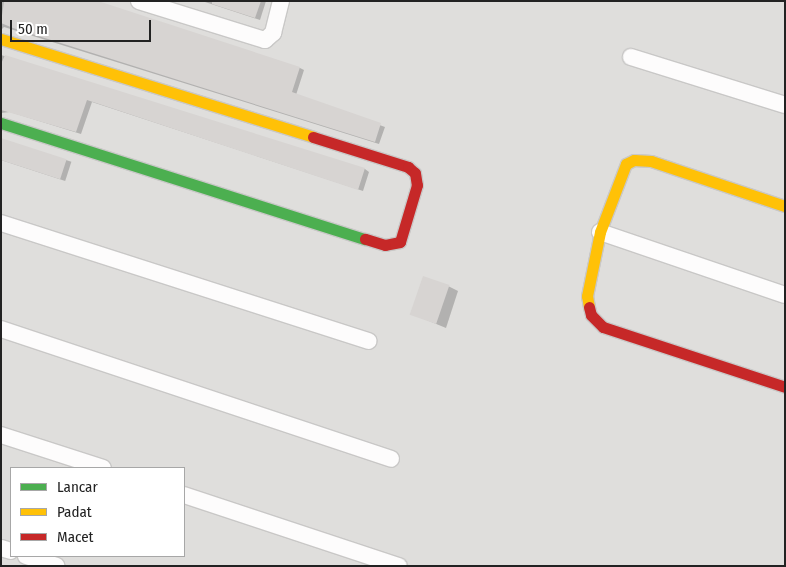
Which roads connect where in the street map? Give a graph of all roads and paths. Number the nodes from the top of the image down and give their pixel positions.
1 (139, 1) edge
2 (281, 1) edge
3 (1, 39) edge
4 (631, 57) dead end
5 (785, 104) edge
6 (1, 123) edge
7 (785, 206) edge
8 (1, 223) edge
9 (600, 232) junction
10 (785, 295) edge
11 (1, 329) edge
12 (369, 341) dead end
13 (785, 387) edge
14 (1, 434) edge
15 (392, 459) dead end
16 (100, 467) edge
17 (185, 495) edge
18 (29, 557) edge
19 (56, 566) edge
20 (399, 566) edge

1 - 2 street
3 - 6 street
4 - 5 street
7 - 9 street
8 - 12 street
9 - 10 street
9 - 13 street
11 - 15 street
14 - 16 street
17 - 20 street
18 - 19 street

